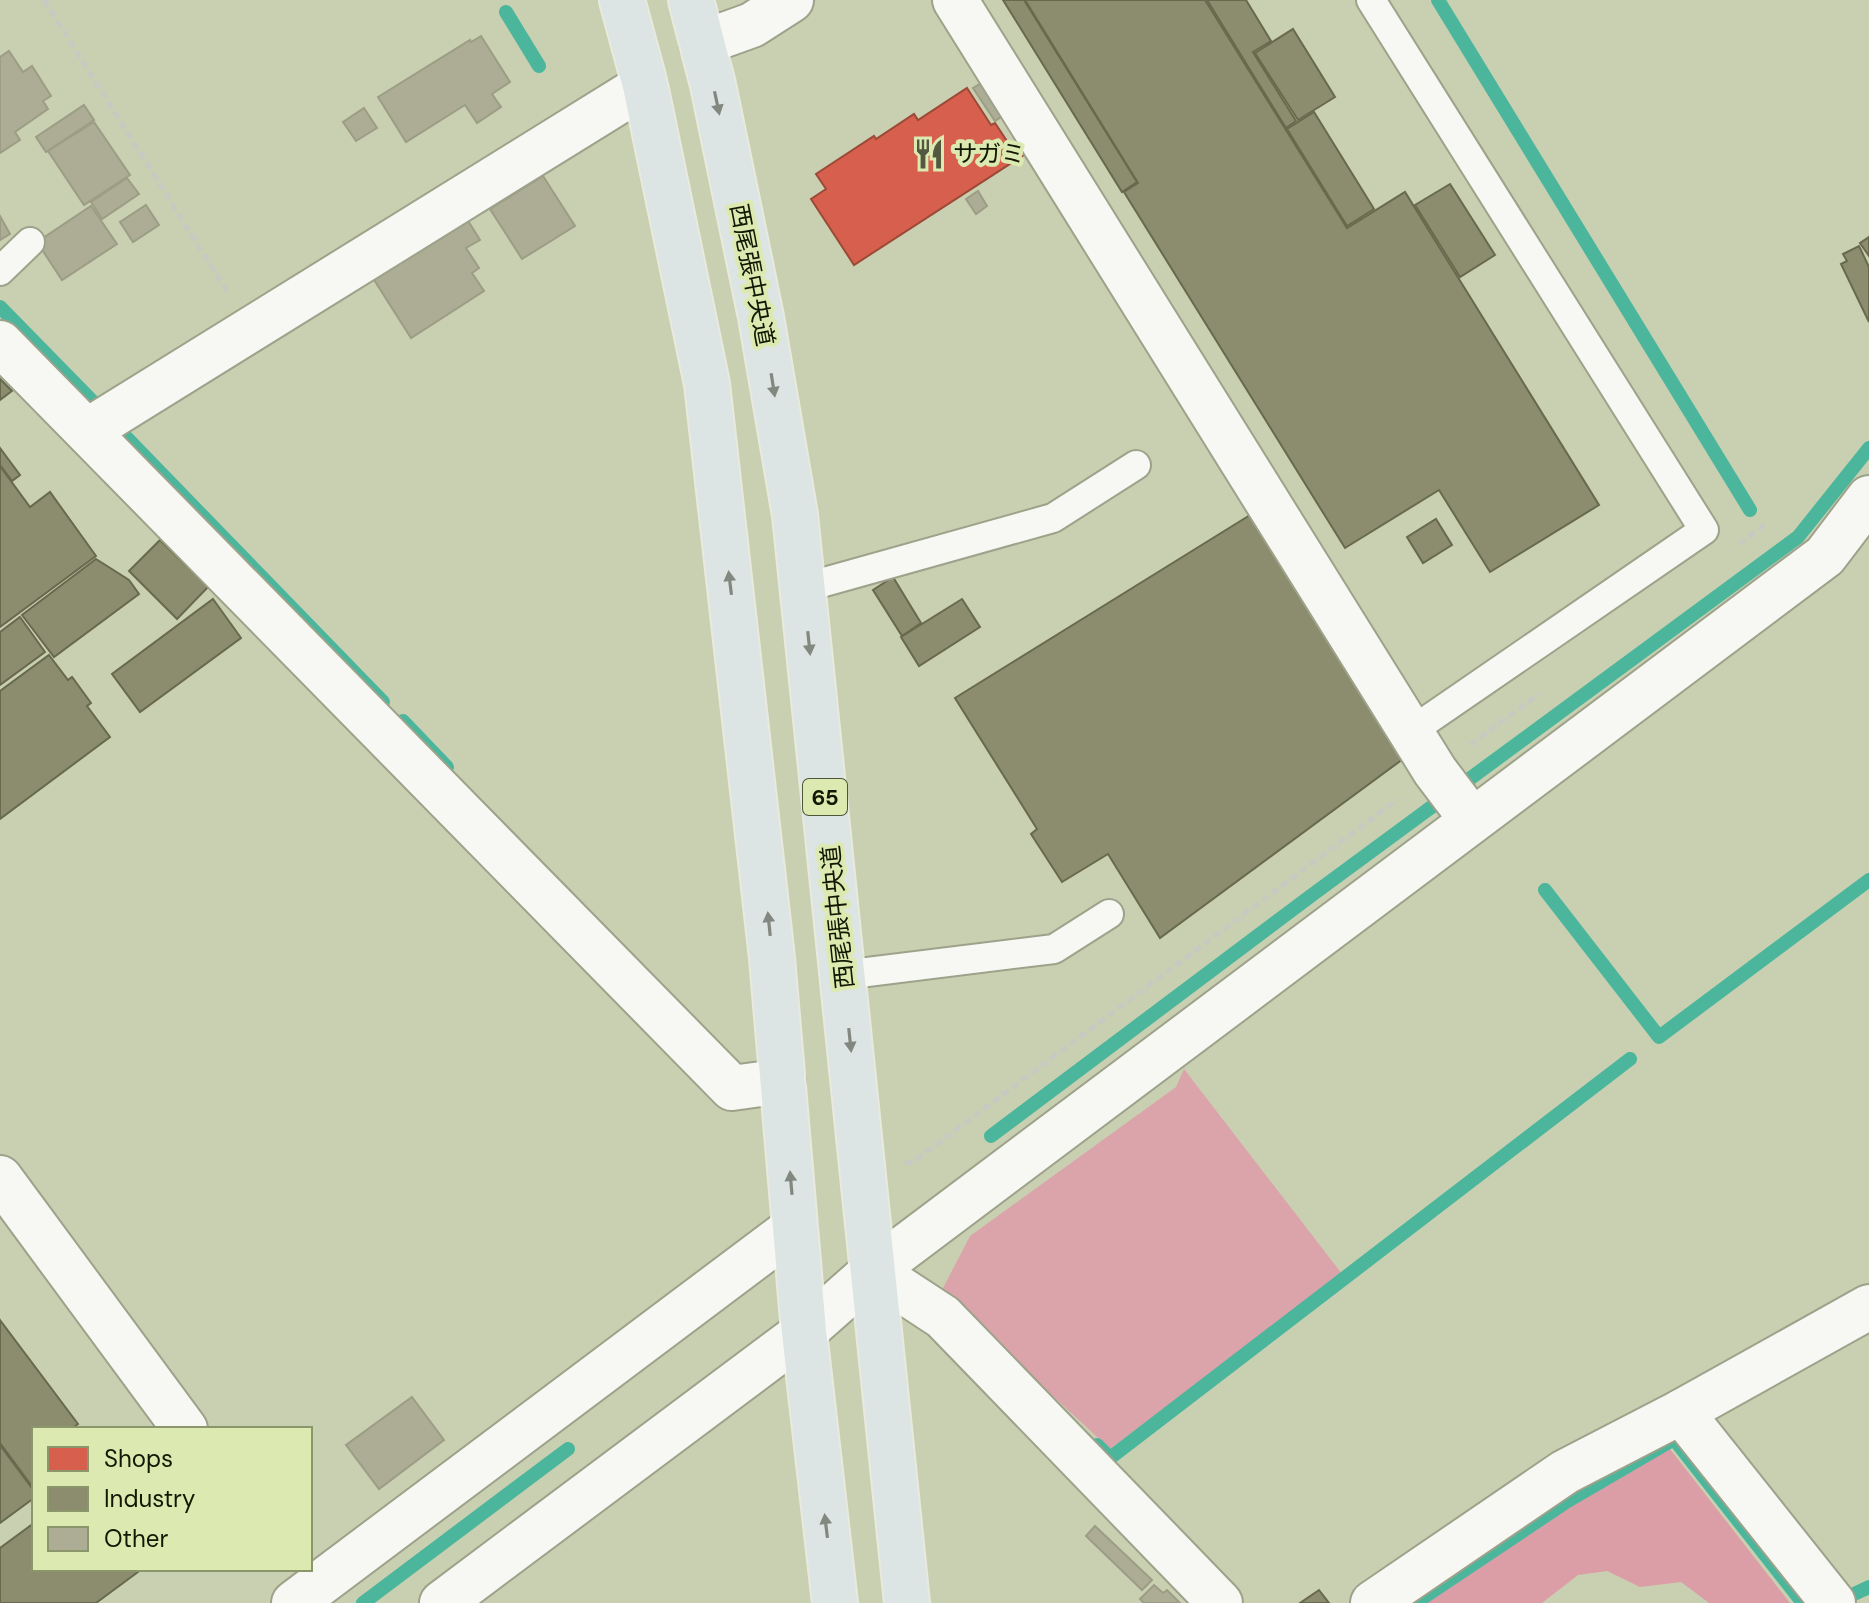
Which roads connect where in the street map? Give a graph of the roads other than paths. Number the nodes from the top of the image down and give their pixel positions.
1 (622, 0) edge
2 (691, 0) edge
3 (791, 0) edge
4 (955, 0) edge
5 (1371, 0) edge
6 (702, 43) junction
7 (645, 85) junction
8 (30, 242) dead end
9 (0, 271) edge
10 (0, 343) edge
11 (87, 431) junction
12 (1136, 465) dead end
13 (1869, 498) edge
14 (803, 588) junction
15 (1410, 732) junction
16 (1453, 795) junction
17 (1109, 914) dead end
18 (843, 975) junction
19 (783, 1081) junction
20 (0, 1178) edge
21 (795, 1227) junction
22 (873, 1271) junction
23 (1869, 1307) edge
24 (804, 1332) junction
25 (1681, 1412) junction
26 (184, 1427) edge
27 (297, 1589) edge
28 (442, 1603) edge
29 (835, 1603) edge
30 (907, 1603) edge
31 (1220, 1603) edge
32 (1373, 1603) edge
33 (1833, 1603) edge

1 - 7 main road
2 - 6 main road, 西尾張中央道 / 65
3 - 6 street
4 - 15 street
5 - 15 lane
6 -> 14 main road, 西尾張中央道 / 65
7 - 11 street
19 -> 7 main road
8 - 9 lane
10 - 11 street
11 - 19 street
12 - 14 lane
13 - 16 street
14 -> 18 main road, 西尾張中央道 / 65
15 - 16 street
16 - 22 street
17 - 18 lane
18 -> 22 main road, 西尾張中央道 / 65
21 -> 19 main road
20 - 26 street
21 - 24 main road
21 - 27 street
22 - 24 street
22 - 30 main road, 西尾張中央道 / 65
22 - 31 street
23 - 25 street
24 - 28 street
29 -> 24 main road
25 - 32 street
25 - 33 street

